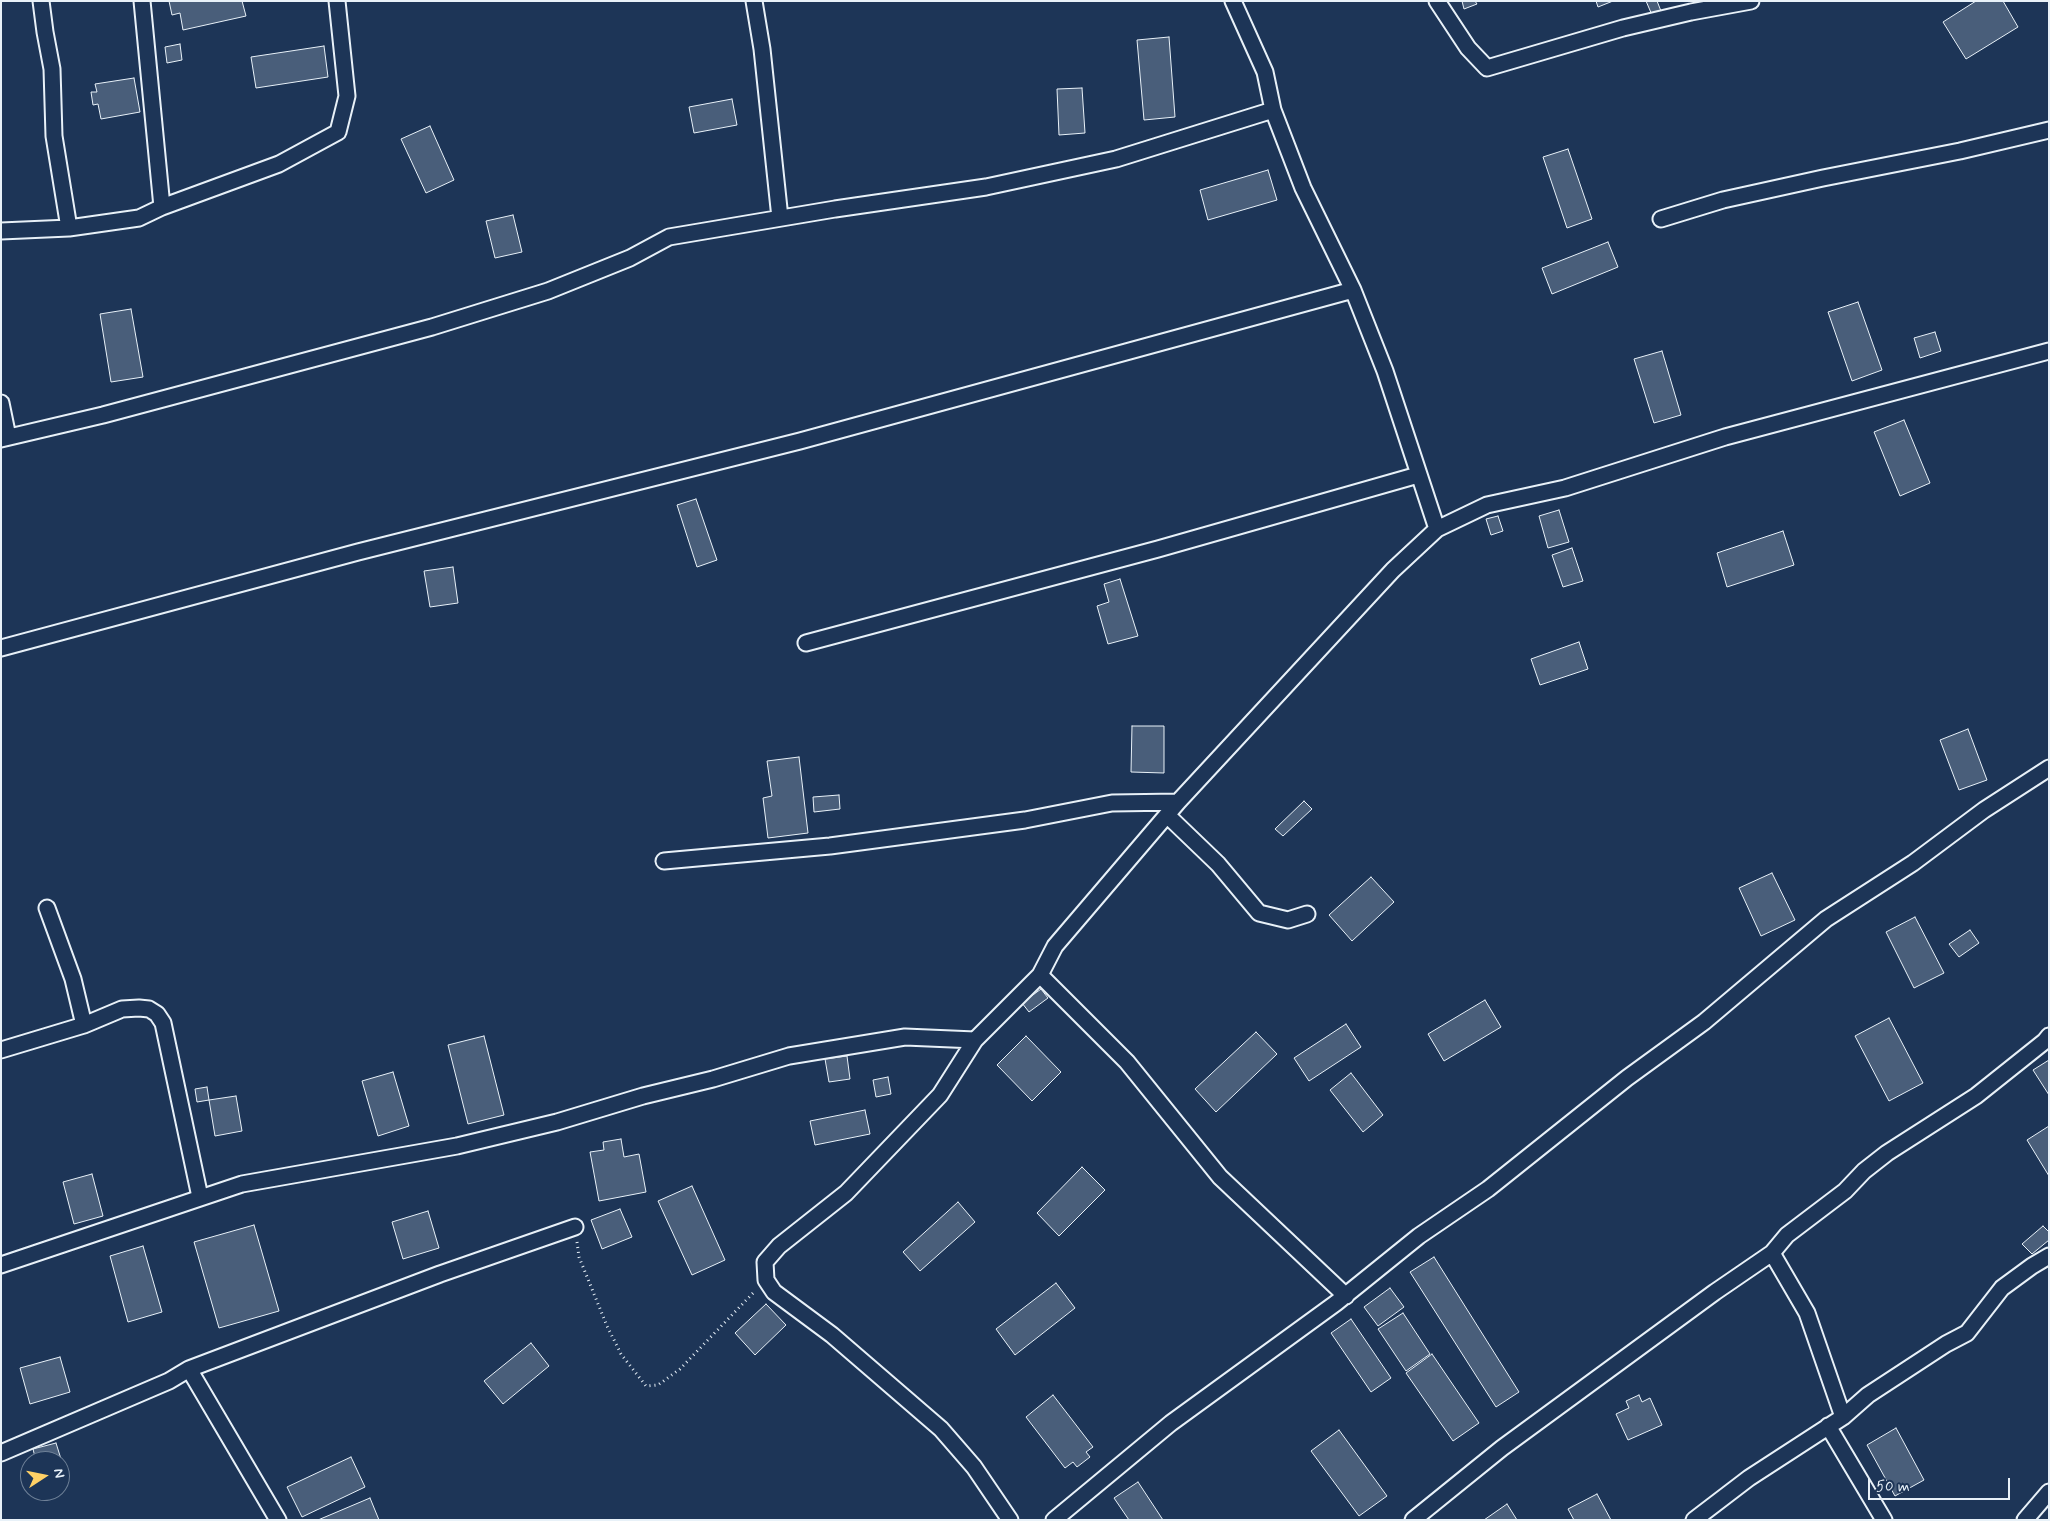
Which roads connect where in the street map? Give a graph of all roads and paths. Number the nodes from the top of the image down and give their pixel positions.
1 (42, 1) edge
2 (142, 1) edge
3 (337, 1) edge
4 (754, 1) edge
5 (1233, 1) edge
6 (1437, 1) edge
7 (1751, 1) edge
8 (1273, 110) junction
9 (2049, 130) edge
10 (162, 207) junction
11 (780, 218) junction
12 (1661, 220) dead end
13 (69, 228) junction
14 (1, 230) edge
15 (1353, 290) junction
16 (2049, 351) edge
17 (1, 403) edge
18 (5, 438) edge
19 (1418, 476) junction
20 (1437, 528) junction
21 (806, 643) dead end
22 (1, 648) edge
23 (2049, 768) edge
24 (1178, 802) junction
25 (1167, 815) junction
26 (664, 861) dead end
27 (47, 908) dead end
28 (1307, 914) dead end
29 (1040, 975) junction
30 (84, 1025) junction
31 (2049, 1036) edge
32 (976, 1040) junction
33 (1, 1050) edge
34 (200, 1197) junction
35 (575, 1227) joint
36 (1772, 1253) junction
37 (2049, 1256) edge
38 (1, 1265) edge
39 (766, 1280) junction
40 (1346, 1296) junction
41 (189, 1369) junction
42 (1843, 1417) junction
43 (1828, 1426) junction
44 (1, 1453) edge
45 (2049, 1492) edge
46 (278, 1520) edge
47 (1010, 1520) edge
48 (1054, 1520) edge
49 (1413, 1520) edge
50 (1694, 1520) edge
51 (1884, 1520) edge
52 (2025, 1520) edge

1 - 13 street
2 - 10 street
3 - 10 street
4 - 11 street
5 - 8 street
6 - 7 street
8 - 11 street
8 - 15 street
9 - 12 street
10 - 13 street
11 - 18 street
13 - 14 street
15 - 19 street
15 - 22 street
16 - 20 street
17 - 18 street
19 - 20 street
19 - 21 street
20 - 24 street
23 - 40 street
24 - 25 street
24 - 26 street
25 - 28 street
25 - 29 street
27 - 30 street
29 - 32 street
29 - 40 street
30 - 33 street
30 - 34 street
31 - 36 street
32 - 34 street
32 - 39 street
34 - 38 street
35 - 39 path
35 - 41 street
36 - 42 street
36 - 49 street
37 - 42 street
39 - 47 street
40 - 48 street
41 - 44 street
41 - 46 street
42 - 43 street
43 - 50 street
43 - 51 street
45 - 52 street

